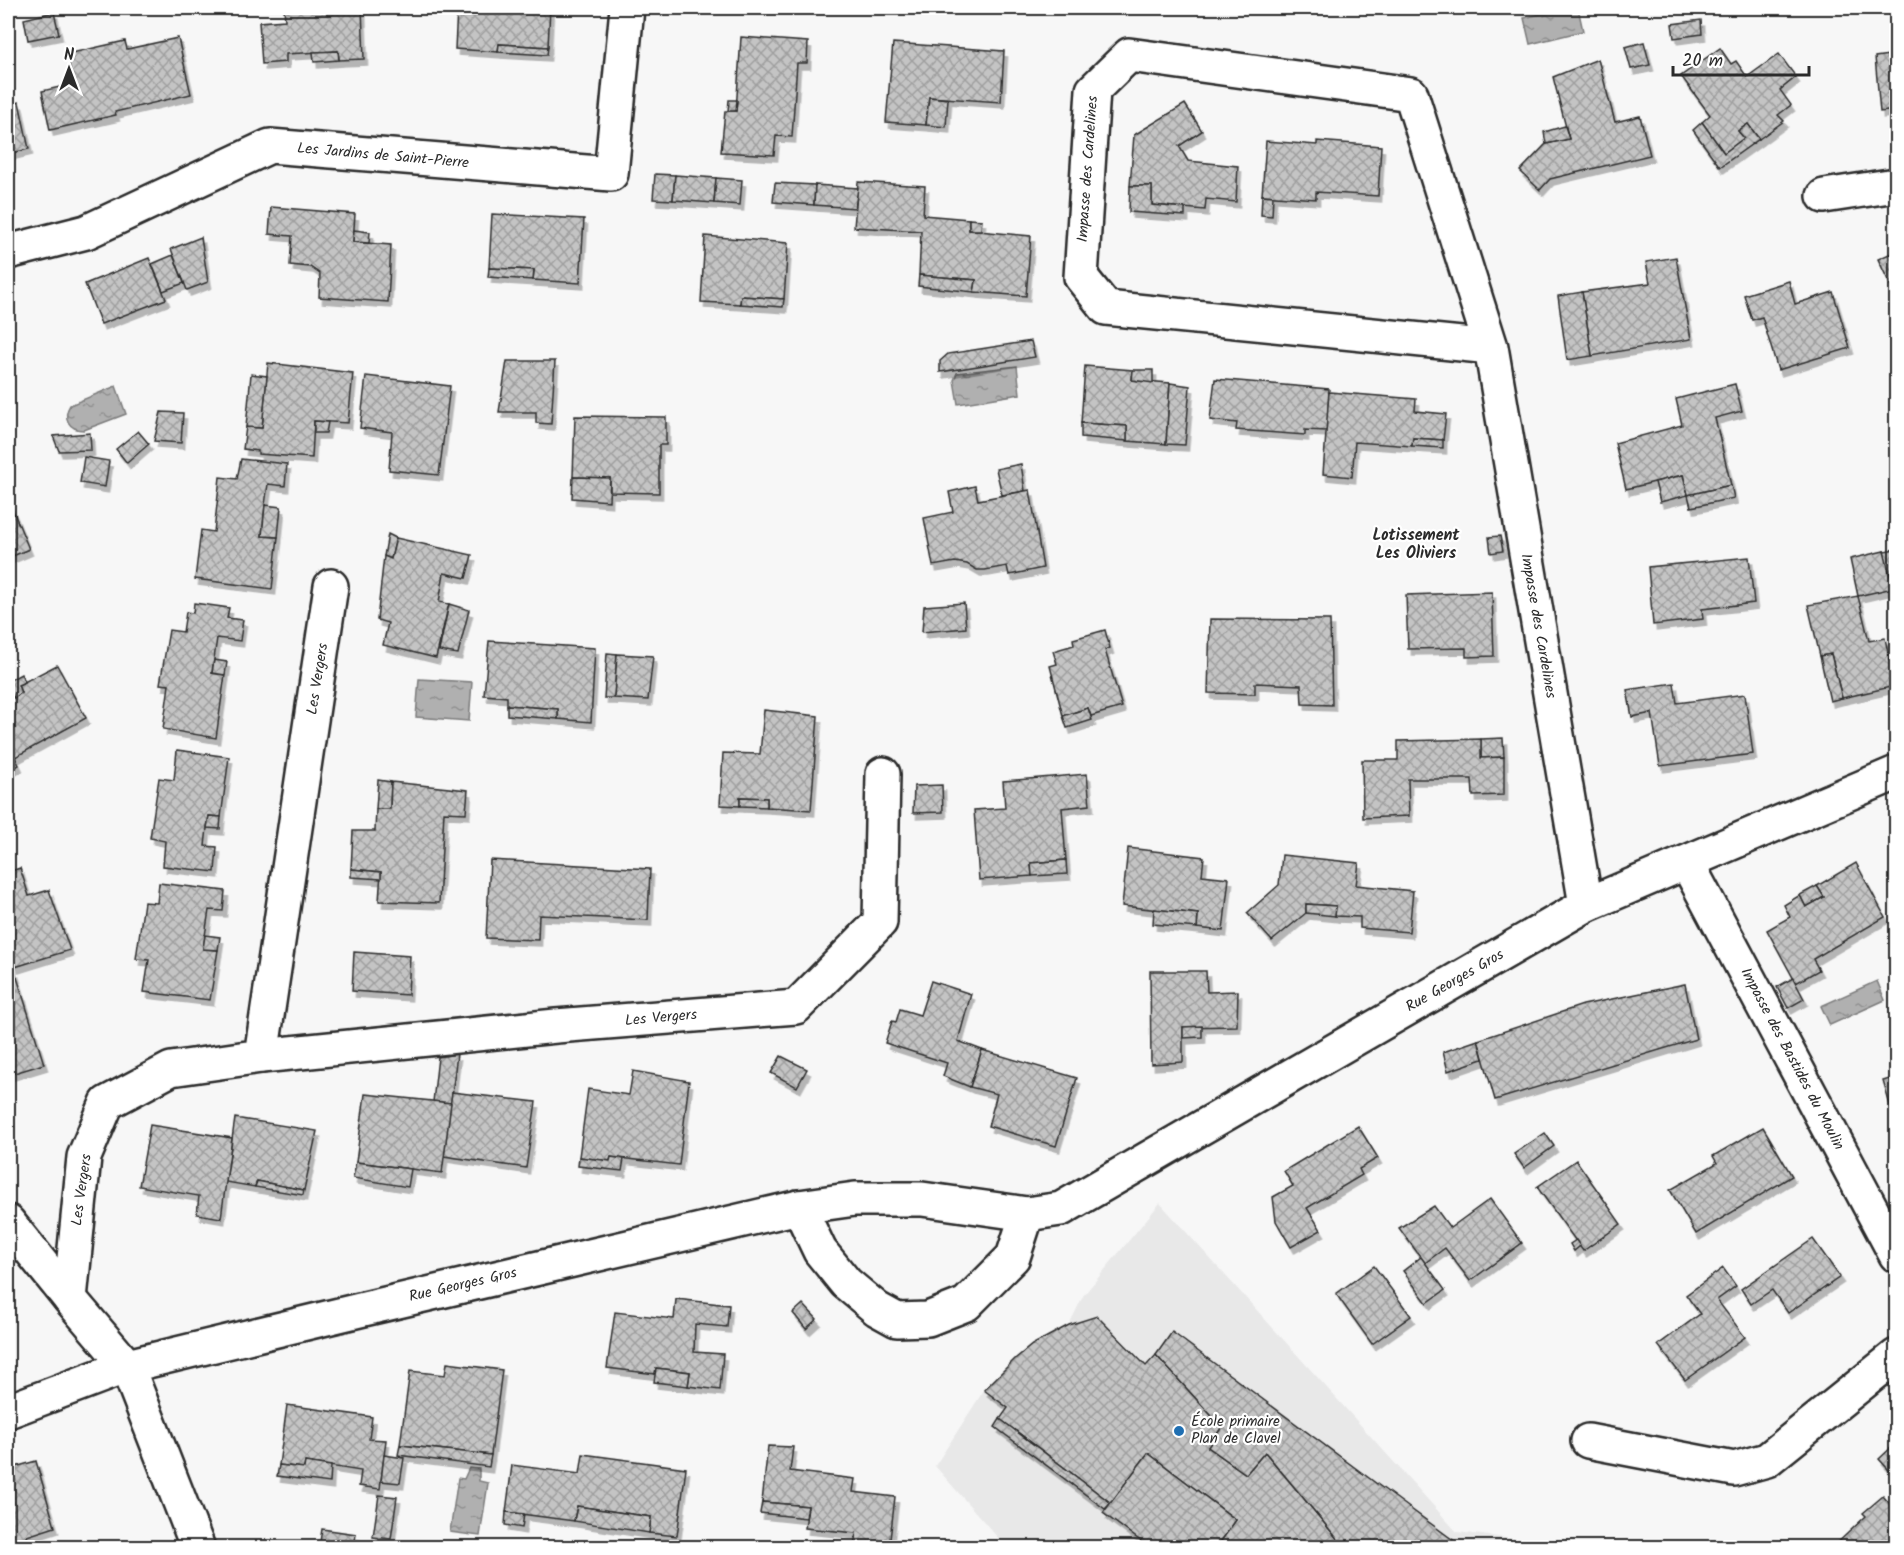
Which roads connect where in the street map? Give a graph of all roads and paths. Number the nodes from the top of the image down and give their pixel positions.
1 (627, 8) edge
2 (1896, 185) edge
3 (1824, 196) dead end
4 (8, 252) edge
5 (1491, 347) junction
6 (331, 586) dead end
7 (1896, 773) edge
8 (883, 774) dead end
9 (1687, 863) junction
10 (1586, 905) junction
11 (261, 1056) junction
12 (799, 1207) junction
13 (1027, 1214) junction
14 (8, 1222) edge
15 (1896, 1255) edge
16 (70, 1299) junction
17 (1896, 1356) edge
18 (127, 1366) junction
19 (8, 1411) edge
20 (1588, 1441) dead end
21 (198, 1548) edge

1 - 4 street, Les Jardins de Saint-Pierre
2 - 3 street
5 - 5 street, Impasse des Cardelines
5 - 10 street, Impasse des Cardelines
6 - 11 street, Les Vergers
7 - 9 street, Rue Georges Gros
8 - 11 street, Les Vergers
9 - 10 street, Rue Georges Gros
9 - 15 street, Impasse des Bastides du Moulin
10 - 13 street, Rue Georges Gros
11 - 16 street, Les Vergers
12 - 13 street, Rue Georges Gros
12 - 13 street
12 - 18 street, Rue Georges Gros
14 - 16 street
16 - 18 street
17 - 20 street
18 - 19 street, Rue Georges Gros
18 - 21 street

